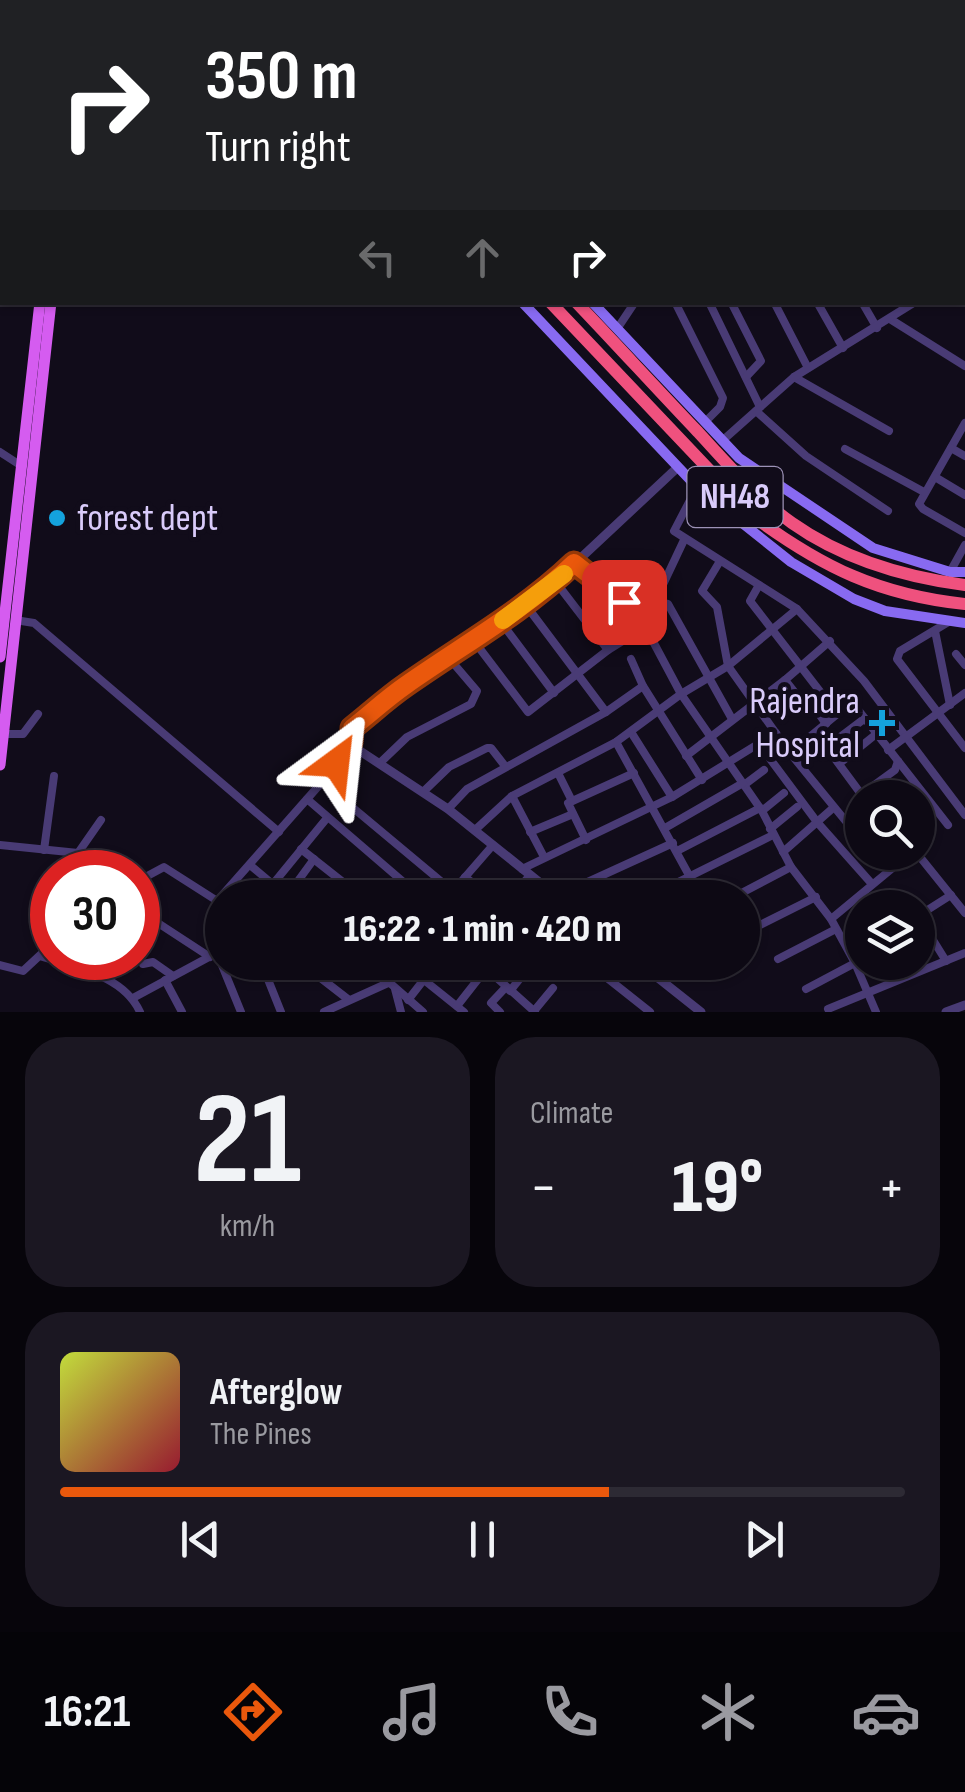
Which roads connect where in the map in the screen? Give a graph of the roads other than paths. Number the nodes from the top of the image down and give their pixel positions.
1 (40, 305) edge
2 (51, 305) edge
3 (525, 305) edge
4 (552, 305) edge
5 (585, 305) edge
6 (633, 305) edge
7 (676, 305) edge
8 (711, 305) edge
9 (733, 305) edge
10 (776, 305) edge
11 (818, 305) edge
12 (864, 305) edge
13 (910, 305) edge
14 (890, 320) junction
15 (876, 328) junction
16 (617, 330) junction
17 (843, 348) junction
18 (965, 366) edge
19 (808, 368) junction
20 (746, 376) junction
21 (794, 377) junction
22 (758, 409) junction
23 (705, 422) junction
24 (965, 423) edge
25 (889, 431) dead end
26 (722, 441) junction
27 (951, 448) junction
28 (845, 449) dead end
29 (0, 452) edge
30 (965, 456) edge
31 (20, 464) junction
32 (678, 467) junction
33 (935, 477) junction
34 (697, 487) junction
35 (924, 492) junction
36 (965, 495) edge
37 (888, 512) dead end
38 (965, 533) edge
39 (684, 540) junction
40 (965, 545) edge
41 (720, 561) junction
42 (574, 563) junction
43 (950, 572) junction
44 (965, 572) edge
45 (556, 581) junction
46 (759, 584) junction
47 (965, 585) edge
48 (659, 593) dead end
49 (524, 604) junction
50 (965, 604) edge
51 (798, 609) junction
52 (640, 617) junction
53 (15, 620) junction
54 (501, 622) junction
55 (950, 622) junction
56 (965, 623) edge
57 (645, 626) junction
58 (772, 631) junction
59 (935, 631) junction
60 (474, 641) junction
61 (830, 642) junction
62 (608, 650) junction
63 (956, 654) dead end
64 (448, 656) junction
65 (0, 657) edge
66 (631, 659) dead end
67 (728, 666) junction
68 (965, 666) edge
69 (801, 667) junction
70 (577, 676) junction
71 (707, 678) junction
72 (785, 680) junction
73 (643, 686) junction
74 (554, 693) junction
75 (965, 693) edge
76 (681, 694) junction
77 (822, 694) dead end
78 (754, 702) junction
79 (950, 705) junction
80 (606, 712) junction
81 (658, 712) junction
82 (38, 714) dead end
83 (939, 714) junction
84 (864, 718) junction
85 (732, 719) junction
86 (826, 724) junction
87 (631, 732) junction
88 (776, 733) junction
89 (816, 733) junction
90 (5, 734) junction
91 (875, 734) junction
92 (710, 736) junction
93 (906, 738) junction
94 (616, 742) junction
95 (351, 743) junction
96 (759, 744) junction
97 (827, 747) junction
98 (965, 748) edge
99 (888, 750) junction
100 (790, 752) junction
101 (686, 756) junction
102 (898, 761) junction
103 (381, 762) junction
104 (840, 763) junction
105 (730, 764) junction
106 (0, 765) edge
107 (504, 766) junction
108 (764, 770) dead end
109 (558, 773) junction
110 (634, 773) junction
111 (54, 776) dead end
112 (702, 780) junction
113 (852, 780) edge
114 (883, 780) edge
115 (910, 780) edge
116 (322, 782) junction
117 (744, 784) junction
118 (423, 792) junction
119 (784, 793) dead end
120 (512, 796) junction
121 (672, 797) junction
122 (307, 799) junction
123 (572, 801) junction
124 (653, 806) junction
125 (797, 808) dead end
126 (833, 808) junction
127 (448, 809) junction
128 (761, 810) junction
129 (935, 811) edge
130 (573, 814) junction
131 (965, 815) edge
132 (327, 818) junction
133 (101, 820) dead end
134 (817, 822) junction
135 (845, 822) edge
136 (948, 824) dead end
137 (666, 828) junction
138 (474, 830) junction
139 (279, 832) junction
140 (530, 832) junction
141 (772, 832) junction
142 (586, 840) junction
143 (0, 845) edge
144 (493, 845) junction
145 (675, 847) junction
146 (301, 849) junction
147 (44, 850) joint
148 (83, 850) edge
149 (783, 852) junction
150 (544, 857) junction
151 (314, 859) junction
152 (250, 865) junction
153 (791, 867) junction
154 (160, 869) edge
155 (888, 870) edge
156 (929, 870) edge
157 (526, 872) junction
158 (465, 876) junction
159 (690, 877) junction
160 (238, 880) edge
161 (268, 880) edge
162 (276, 880) edge
163 (300, 880) edge
164 (339, 880) edge
165 (401, 880) edge
166 (439, 880) edge
167 (463, 880) edge
168 (470, 880) edge
169 (521, 880) edge
170 (536, 880) edge
171 (598, 880) edge
172 (684, 880) edge
173 (760, 883) edge
174 (872, 884) junction
175 (205, 893) edge
176 (951, 895) junction
177 (816, 897) junction
178 (935, 905) edge
179 (965, 913) edge
180 (831, 919) junction
181 (160, 923) edge
182 (760, 925) edge
183 (836, 929) junction
184 (935, 943) edge
185 (845, 945) edge
186 (205, 948) edge
187 (965, 954) edge
188 (778, 959) dead end
189 (205, 960) edge
190 (946, 961) junction
191 (0, 965) edge
192 (30, 965) edge
193 (845, 968) edge
194 (160, 970) edge
195 (169, 978) junction
196 (107, 980) edge
197 (227, 980) edge
198 (268, 980) edge
199 (325, 980) edge
200 (386, 980) edge
201 (424, 980) joint
202 (475, 980) edge
203 (498, 980) edge
204 (517, 980) edge
205 (610, 980) edge
206 (661, 980) edge
207 (864, 980) edge
208 (392, 986) junction
209 (553, 988) dead end
210 (508, 989) junction
211 (806, 989) dead end
212 (870, 993) junction
213 (134, 998) junction
214 (349, 1000) junction
215 (408, 1000) junction
216 (965, 1005) edge
217 (460, 1009) edge
218 (828, 1009) dead end
219 (238, 1011) edge
220 (535, 1011) edge
221 (140, 1012) edge
222 (182, 1012) edge
223 (281, 1012) edge
224 (324, 1012) edge
225 (402, 1012) edge
226 (423, 1012) edge
227 (500, 1012) edge
228 (650, 1012) edge
229 (701, 1012) edge
230 (876, 1012) edge
231 (946, 1012) edge

1 - 31 main road
2 - 53 main road
3 - 32 main road
4 - 50 highway, NH48
5 - 16 main road
5 - 47 highway, NH48
6 - 16 street
7 - 23 street
8 - 20 street
9 - 20 street
10 - 19 street
11 - 17 street
12 - 15 street
13 - 14 street
14 - 15 street
14 - 18 street
15 - 17 street
16 - 23 main road
17 - 19 street
19 - 21 street
20 - 22 street
21 - 22 street
21 - 25 street
22 - 26 street
22 - 37 street
23 - 26 main road
24 - 27 street
26 - 43 main road
27 - 30 street
27 - 33 street
28 - 35 street
29 - 31 street
31 - 65 main road
32 - 34 main road
32 - 42 street
33 - 35 street
33 - 36 street
34 - 39 street
34 - 55 main road
35 - 38 street
39 - 41 street
39 - 48 street
40 - 43 street
41 - 46 street
41 - 67 street
42 - 45 street
42 - 52 street
43 - 44 main road
45 - 49 street
45 - 62 street
46 - 51 street
46 - 58 street
49 - 54 street
49 - 70 street
51 - 58 street
51 - 61 street
52 - 57 street
52 - 71 street
53 - 90 main road
53 - 139 street
54 - 60 street
54 - 74 street
55 - 56 main road
55 - 59 street
57 - 62 street
57 - 76 street
58 - 67 street
58 - 69 street
59 - 79 street
59 - 83 street
60 - 64 street
60 - 74 street
61 - 69 street
61 - 93 street
62 - 70 street
63 - 68 street
64 - 95 street
64 - 103 street
66 - 73 street
67 - 71 street
67 - 78 street
69 - 72 street
69 - 77 street
70 - 74 street
70 - 80 street
71 - 76 street
71 - 85 street
72 - 78 street
72 - 86 street
73 - 80 street
73 - 81 street
75 - 79 street
76 - 81 street
76 - 92 street
78 - 85 street
78 - 88 street
79 - 83 street
80 - 107 street
81 - 87 street
81 - 101 street
82 - 90 street
83 - 93 street
83 - 98 street
84 - 86 street
84 - 91 street
84 - 97 street
85 - 92 street
86 - 89 street
87 - 94 street
87 - 121 street
88 - 96 street
88 - 100 street
89 - 97 street
89 - 100 street
90 - 106 main road
91 - 99 street
91 - 104 street
92 - 101 street
92 - 105 street
93 - 99 street
93 - 131 street
94 - 109 street
94 - 110 street
95 - 103 street
95 - 116 street
96 - 105 street
96 - 134 street
97 - 104 street
99 - 102 street
100 - 126 street
101 - 112 street
102 - 114 street
102 - 115 street
103 - 118 street
104 - 113 street
105 - 112 street
105 - 117 street
107 - 118 street
107 - 127 street
108 - 117 street
109 - 120 street
109 - 123 street
110 - 123 street
110 - 124 street
111 - 147 street
112 - 121 street
116 - 122 street
116 - 166 street
117 - 128 street
117 - 137 street
118 - 127 street
119 - 128 street
120 - 138 street
120 - 140 street
121 - 124 street
122 - 132 street
122 - 139 street
123 - 130 street
124 - 137 street
124 - 142 street
125 - 141 street
126 - 134 street
126 - 135 street
127 - 138 street
128 - 141 street
128 - 145 street
129 - 136 street
130 - 140 street
130 - 142 street
132 - 146 street
132 - 165 street
133 - 148 street
134 - 149 street
134 - 174 street
137 - 145 street
138 - 144 street
139 - 152 street
140 - 150 street
141 - 149 street
141 - 159 street
142 - 150 street
143 - 147 street
144 - 157 street
144 - 158 street
145 - 159 street
145 - 171 street
146 - 151 street
146 - 162 street
149 - 153 street
150 - 157 street
151 - 163 street
151 - 164 street
152 - 160 street
152 - 161 street
153 - 173 street
153 - 177 street
154 - 175 street
155 - 174 street
156 - 176 street
157 - 169 street
157 - 170 street
158 - 167 street
158 - 168 street
159 - 172 street
174 - 180 street
176 - 178 street
176 - 179 street
177 - 180 street
177 - 182 street
180 - 183 street
181 - 186 street
183 - 185 street
183 - 188 street
184 - 190 street
187 - 190 street
189 - 195 street
190 - 212 street
191 - 192 street
193 - 211 street
194 - 195 street
195 - 213 street
195 - 222 street
196 - 213 street
197 - 219 street
198 - 223 street
199 - 214 street
200 - 208 street
201 - 215 street
201 - 217 street
202 - 217 street
203 - 210 street
204 - 210 street
205 - 228 street
206 - 229 street
207 - 212 street
208 - 214 street
208 - 215 street
208 - 225 street
209 - 220 street
210 - 220 street
210 - 227 street
212 - 218 street
212 - 230 street
213 - 221 street
214 - 224 street
215 - 226 street
216 - 231 street

